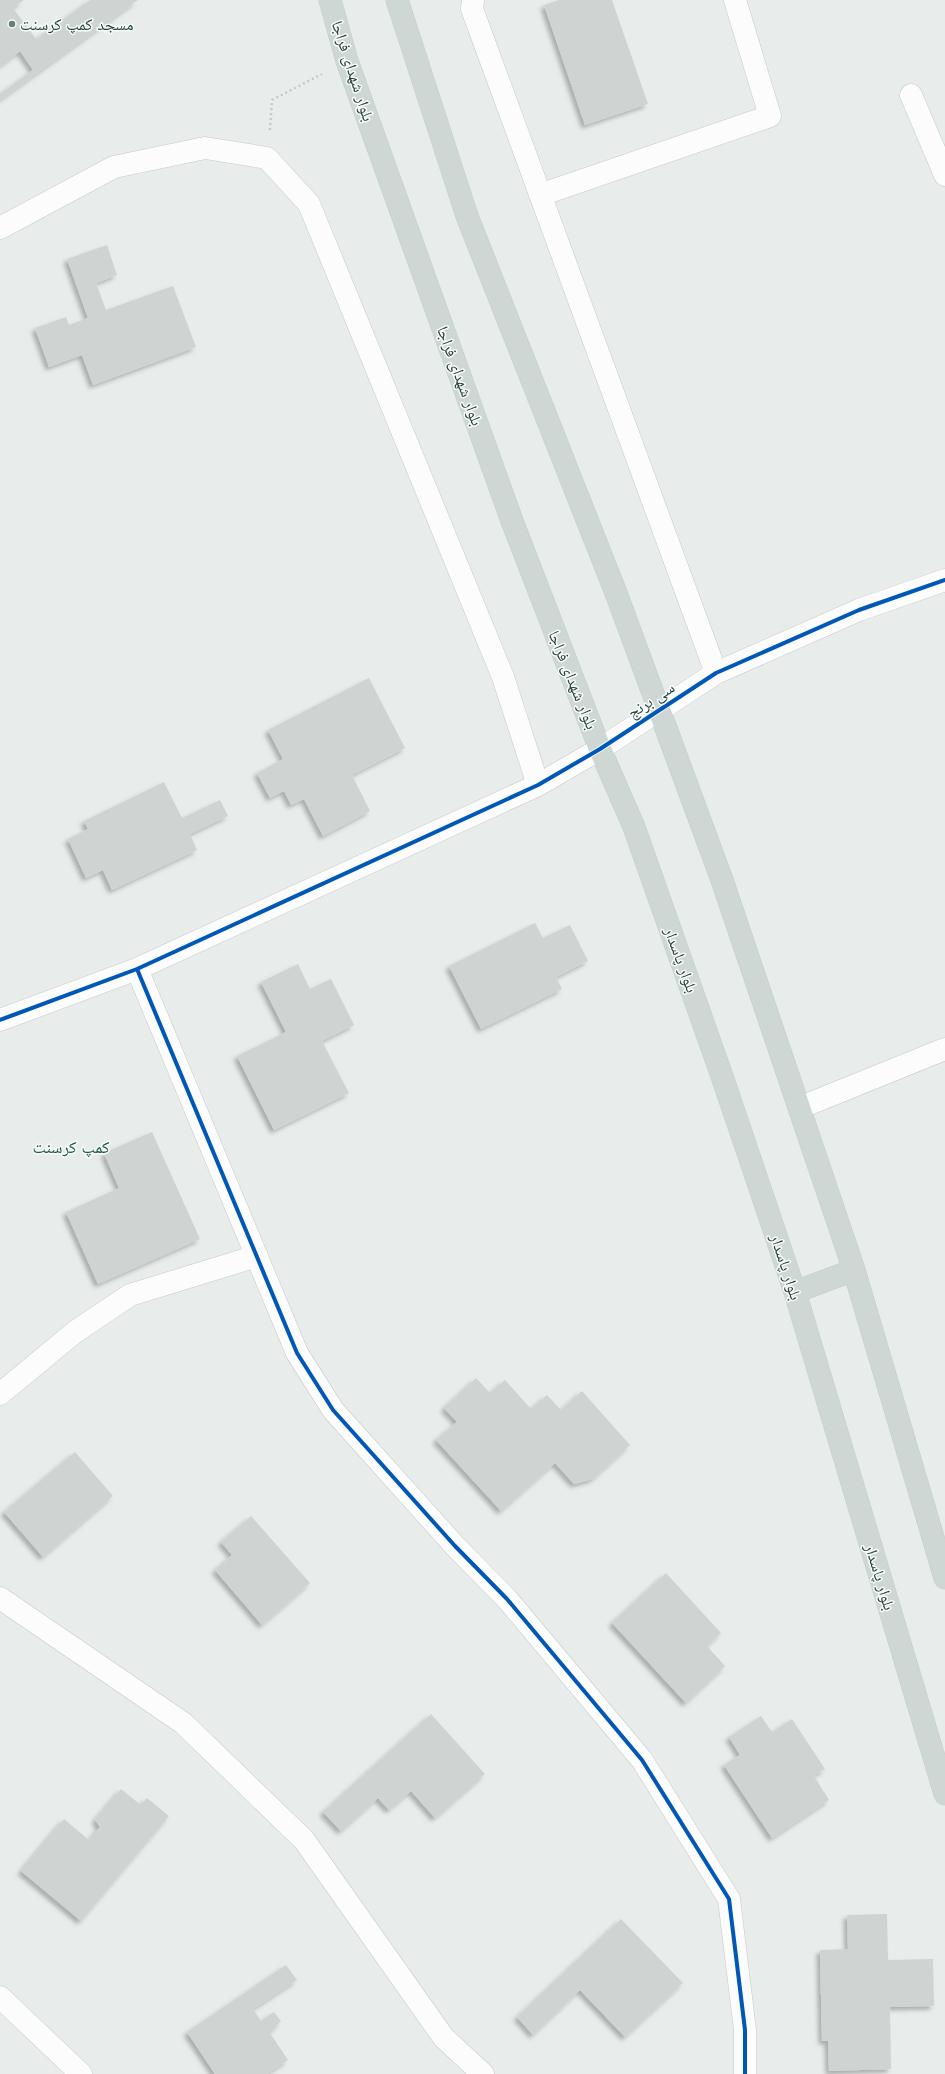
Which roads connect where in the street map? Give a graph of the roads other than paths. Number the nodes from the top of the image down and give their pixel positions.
1 (330, 0) edge
2 (397, 0) edge
3 (473, 0) edge
4 (735, 0) edge
5 (911, 95) dead end
6 (945, 175) edge
7 (540, 195) junction
8 (0, 228) edge
9 (945, 580) edge
10 (716, 673) junction
11 (658, 709) junction
12 (600, 749) junction
13 (538, 784) junction
14 (137, 969) junction
15 (0, 1020) edge
16 (945, 1049) edge
17 (799, 1108) junction
18 (257, 1256) junction
19 (854, 1270) junction
20 (795, 1292) junction
21 (0, 1394) edge
22 (945, 1578) edge
23 (0, 1598) edge
24 (945, 1794) edge
25 (0, 1997) edge
26 (81, 2074) edge
27 (483, 2074) edge
28 (745, 2074) edge

1 - 12 main road, بلوار شهدای فراجا
2 - 11 main road
3 - 7 street
4 - 7 street
5 - 6 street
7 - 10 street
8 - 13 street
9 - 10 street, سی برنج
10 - 11 street, سی برنج
11 - 12 street, سی برنج
11 - 17 main road
12 - 13 street, سی برنج
12 - 20 main road, بلوار پاسدار
13 - 14 street, سی برنج
14 - 15 street, سی برنج
14 - 18 street
16 - 17 street
17 - 19 main road
18 - 21 street
18 - 28 street
19 - 20 main road
19 - 22 main road
20 - 24 main road, بلوار پاسدار
23 - 27 street
25 - 26 street

